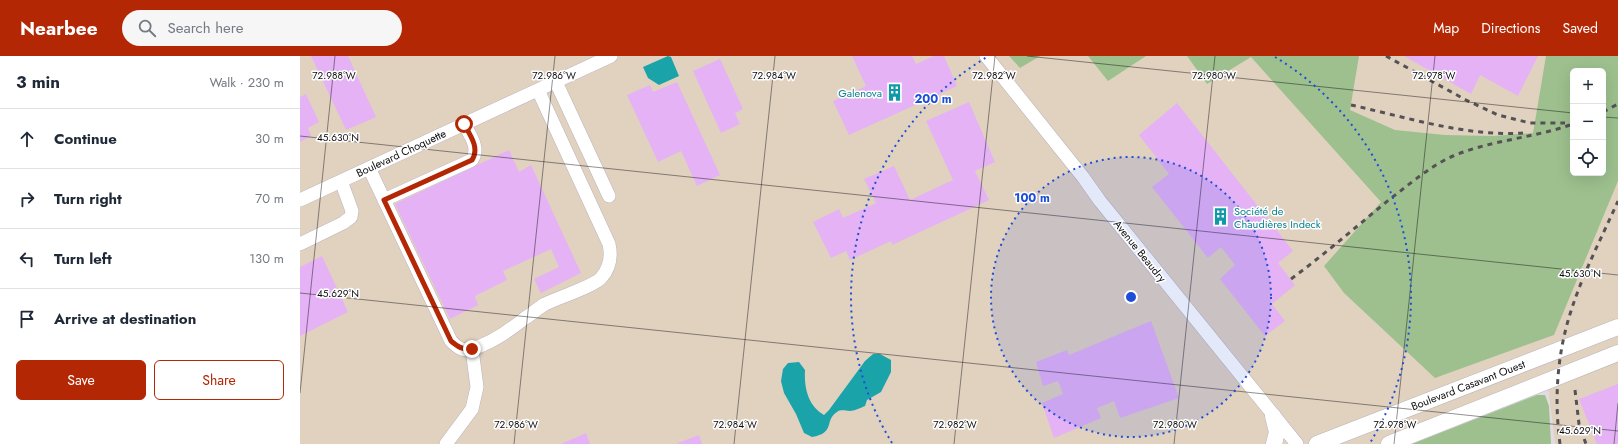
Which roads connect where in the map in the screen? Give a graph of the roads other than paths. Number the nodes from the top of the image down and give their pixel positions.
1 (611, 56) edge
2 (986, 56) edge
3 (556, 82) junction
4 (538, 90) junction
5 (464, 124) junction
6 (369, 168) junction
7 (341, 181) junction
8 (609, 196) dead end
9 (300, 200) edge
10 (384, 200) junction
11 (300, 244) edge
12 (1618, 327) edge
13 (472, 349) junction
14 (1618, 353) edge
15 (1273, 416) junction
16 (446, 444) edge
17 (1274, 444) edge
18 (1297, 444) edge
19 (1317, 444) edge
20 (1389, 444) edge

1 - 3 street, Boulevard Choquette
2 - 15 street, Avenue Beaudry
3 - 4 street, Boulevard Choquette
3 - 8 street
4 - 5 street, Boulevard Choquette
4 - 13 street
5 - 6 street, Boulevard Choquette
5 - 10 street
6 - 7 street, Boulevard Choquette
6 - 10 street
7 - 9 street, Boulevard Choquette
7 - 11 street
10 - 13 street
12 - 19 main road, Boulevard Casavant Ouest
13 - 16 street
14 - 20 main road
15 - 17 main road
15 - 18 street, Avenue Beaudry

